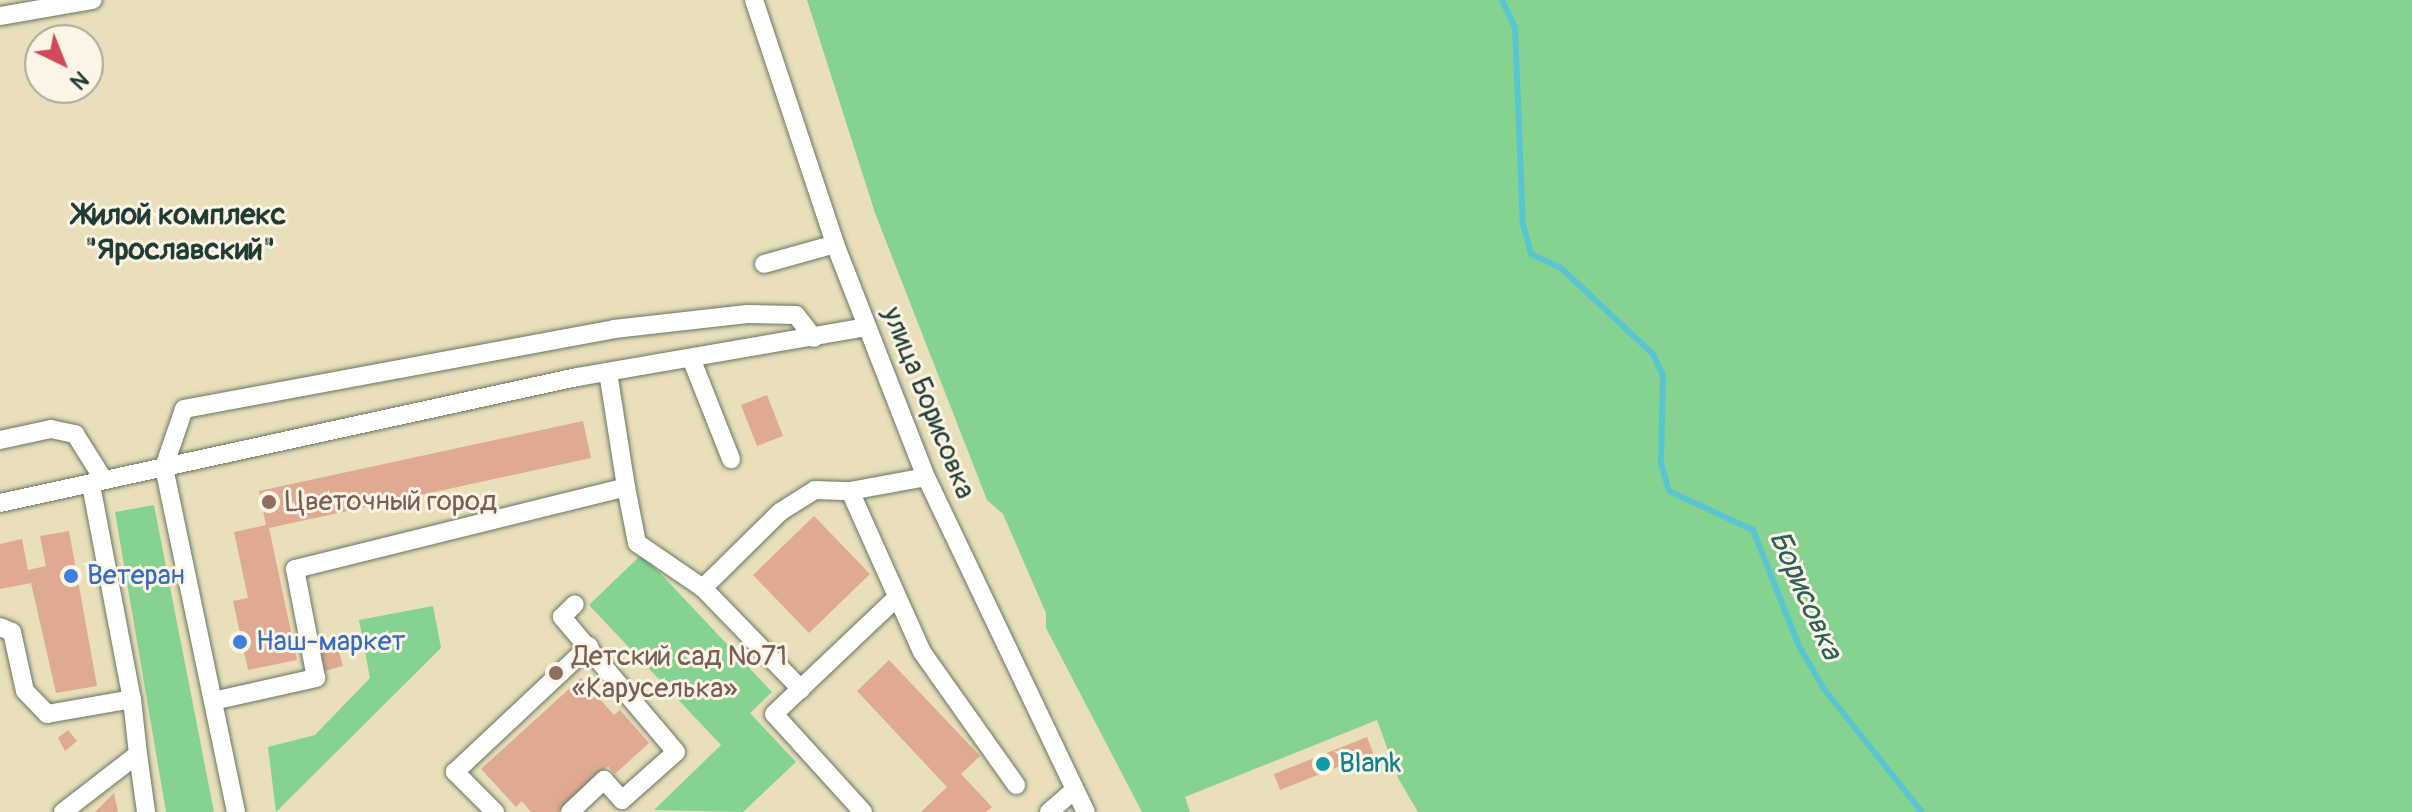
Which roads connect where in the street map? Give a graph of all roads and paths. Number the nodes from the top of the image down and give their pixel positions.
1 (93, 0) edge
2 (754, 0) edge
3 (0, 16) edge
4 (835, 244) junction
5 (764, 264) dead end
6 (866, 327) junction
7 (814, 338) junction
8 (691, 358) junction
9 (608, 372) junction
10 (0, 440) edge
11 (731, 459) dead end
12 (164, 467) junction
13 (926, 477) junction
14 (98, 483) junction
15 (626, 487) junction
16 (850, 491) junction
17 (0, 503) edge
18 (703, 588) junction
19 (895, 599) junction
20 (575, 604) dead end
21 (0, 627) edge
22 (589, 646) junction
23 (801, 689) junction
24 (132, 699) junction
25 (213, 701) junction
26 (138, 754) junction
27 (1016, 785) dead end
28 (1074, 790) junction
29 (63, 812) edge
30 (146, 812) edge
31 (236, 812) edge
32 (495, 812) edge
33 (570, 812) edge
34 (863, 812) edge
35 (1049, 812) edge
36 (1086, 812) edge

1 - 3 street
2 - 4 street, улица Борисовка
4 - 5 street
4 - 6 street, улица Борисовка
6 - 7 street
6 - 13 street, улица Борисовка
7 - 8 street
7 - 12 street
8 - 9 street
8 - 11 street
9 - 12 street
9 - 15 street
10 - 14 street
12 - 14 street
12 - 25 street
13 - 16 street
13 - 28 street, улица Борисовка
14 - 17 street
14 - 24 street
15 - 18 street
15 - 25 street
16 - 18 street
16 - 19 street
18 - 23 street
19 - 23 street
19 - 27 street
20 - 22 street
21 - 24 street
22 - 32 street
22 - 33 street
23 - 34 street
24 - 26 street
25 - 31 street
26 - 29 street
26 - 30 street
28 - 35 street
28 - 36 street, улица Борисовка

